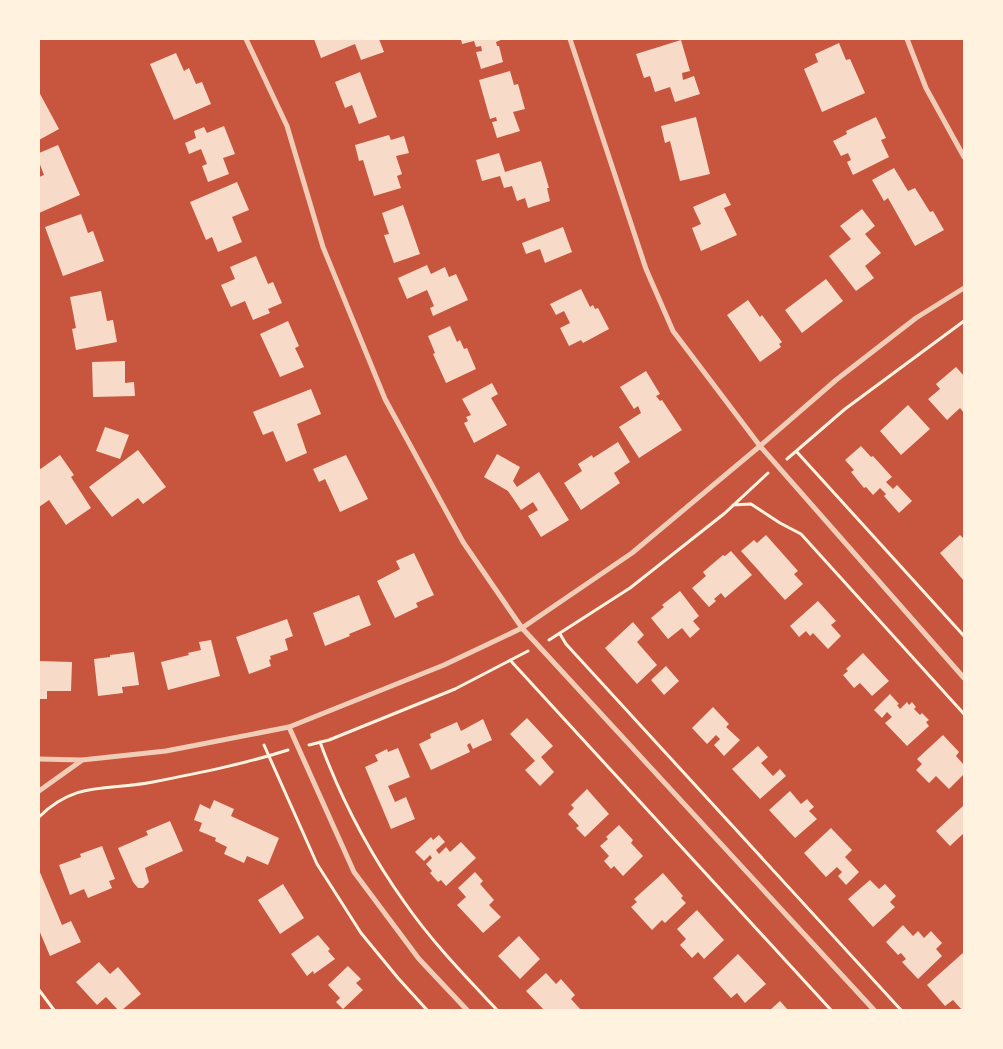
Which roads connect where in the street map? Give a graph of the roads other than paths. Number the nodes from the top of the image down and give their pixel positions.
1 (246, 39) edge
2 (570, 39) edge
3 (907, 39) edge
4 (964, 157) edge
5 (964, 288) edge
6 (760, 446) junction
7 (522, 628) junction
8 (964, 678) edge
9 (289, 728) junction
10 (39, 759) edge
11 (82, 760) junction
12 (39, 791) edge
13 (467, 1010) edge
14 (874, 1010) edge

1 - 7 street
2 - 6 street
3 - 4 street
5 - 6 street
6 - 7 street
6 - 8 street
7 - 9 street
7 - 14 street
9 - 11 street
9 - 13 street
10 - 11 street
11 - 12 street

